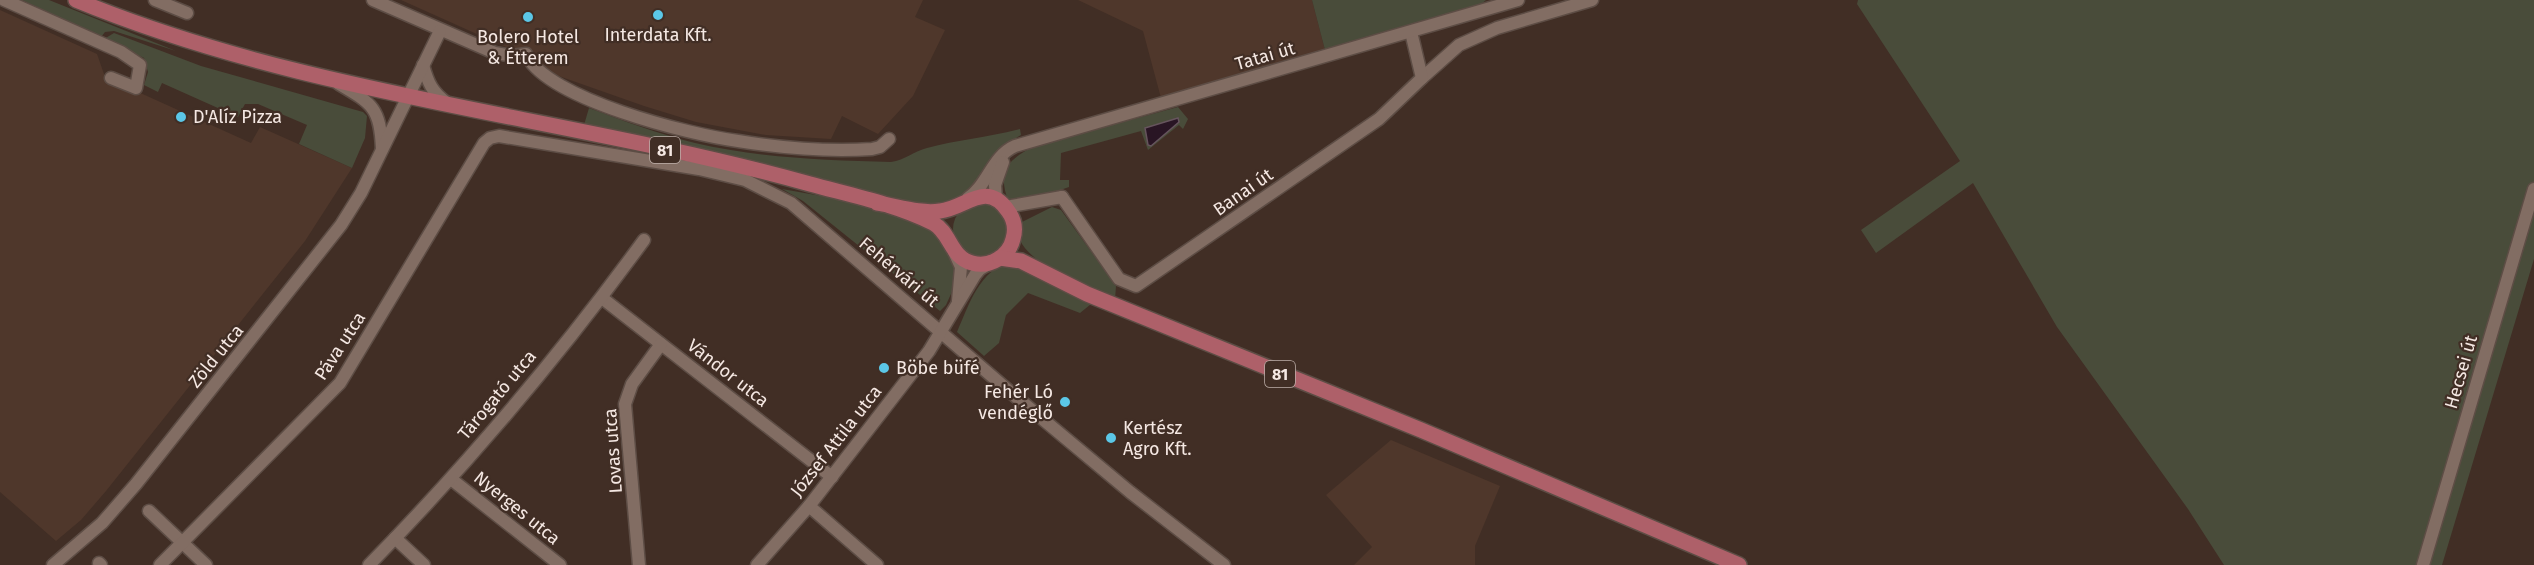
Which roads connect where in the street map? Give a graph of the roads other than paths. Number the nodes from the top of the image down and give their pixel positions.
1 (4, 0) edge
2 (76, 0) edge
3 (155, 0) edge
4 (373, 0) edge
5 (1518, 0) edge
6 (1592, 0) edge
7 (1488, 9) junction
8 (187, 13) dead end
9 (1497, 28) junction
10 (440, 31) junction
11 (1411, 32) junction
12 (423, 65) junction
13 (111, 78) dead end
14 (329, 78) junction
15 (1422, 78) junction
16 (406, 97) junction
17 (451, 106) junction
18 (490, 138) joint
19 (889, 139) dead end
20 (1021, 145) junction
21 (382, 150) junction
22 (2534, 189) edge
23 (1062, 197) junction
24 (961, 202) junction
25 (877, 203) junction
26 (1001, 204) junction
27 (1014, 229) junction
28 (644, 240) dead end
29 (951, 247) junction
30 (995, 261) junction
31 (1045, 272) junction
32 (602, 298) junction
33 (957, 303) junction
34 (942, 332) junction
35 (661, 344) junction
36 (832, 477) junction
37 (451, 479) junction
38 (808, 506) junction
39 (149, 511) dead end
40 (395, 538) junction
41 (183, 543) junction
42 (53, 565) edge
43 (160, 565) edge
44 (206, 565) edge
45 (369, 565) edge
46 (424, 565) edge
47 (560, 565) edge
48 (639, 565) edge
49 (757, 565) edge
50 (876, 565) edge
51 (1224, 565) edge
52 (1739, 565) edge
53 (2423, 565) edge

1 - 13 street
2 - 14 main road, 81
3 - 8 street
4 - 10 street
5 - 7 street, Tatai út
6 - 9 street
7 - 9 street
7 - 11 street, Tatai út
9 - 15 street
10 - 12 street, Zöld utca
10 - 19 street
11 - 15 street
11 - 20 street, Tatai út
12 - 16 street, Zöld utca
12 - 17 street
14 - 16 main road, 81
14 - 21 street
15 - 23 street, Banai út
16 - 17 main road, 81
16 - 21 street, Zöld utca
17 - 25 main road, 81
18 - 34 street, Fehérvári út
18 - 41 street, Páva utca
20 - 24 street, Tatai út
20 - 26 street
21 - 42 street, Zöld utca
22 - 53 street, Hecsei út
23 - 26 street
23 - 27 street
24 - 25 main road, 81
24 - 26 main road, 81
24 - 29 main road
25 - 29 main road, 81
26 - 27 main road, 81
27 - 30 main road
27 - 31 main road, 81
28 - 32 street, Tárogató utca
29 - 30 main road, 81
29 - 33 street, József Attila utca
30 - 31 main road, 81
30 - 33 street, József Attila utca
31 - 52 main road, 81
32 - 35 street, Vándor utca
32 - 37 street, Tárogató utca
33 - 34 street, József Attila utca
34 - 36 street, József Attila utca
34 - 51 street, Fehérvári út
35 - 36 street, Vándor utca
35 - 48 street, Lovas utca
36 - 38 street, József Attila utca
37 - 40 street, Tárogató utca
37 - 47 street, Nyerges utca
38 - 49 street, József Attila utca
38 - 50 street
39 - 41 street
40 - 45 street, Tárogató utca
40 - 46 street
41 - 43 street, Páva utca
41 - 44 street

